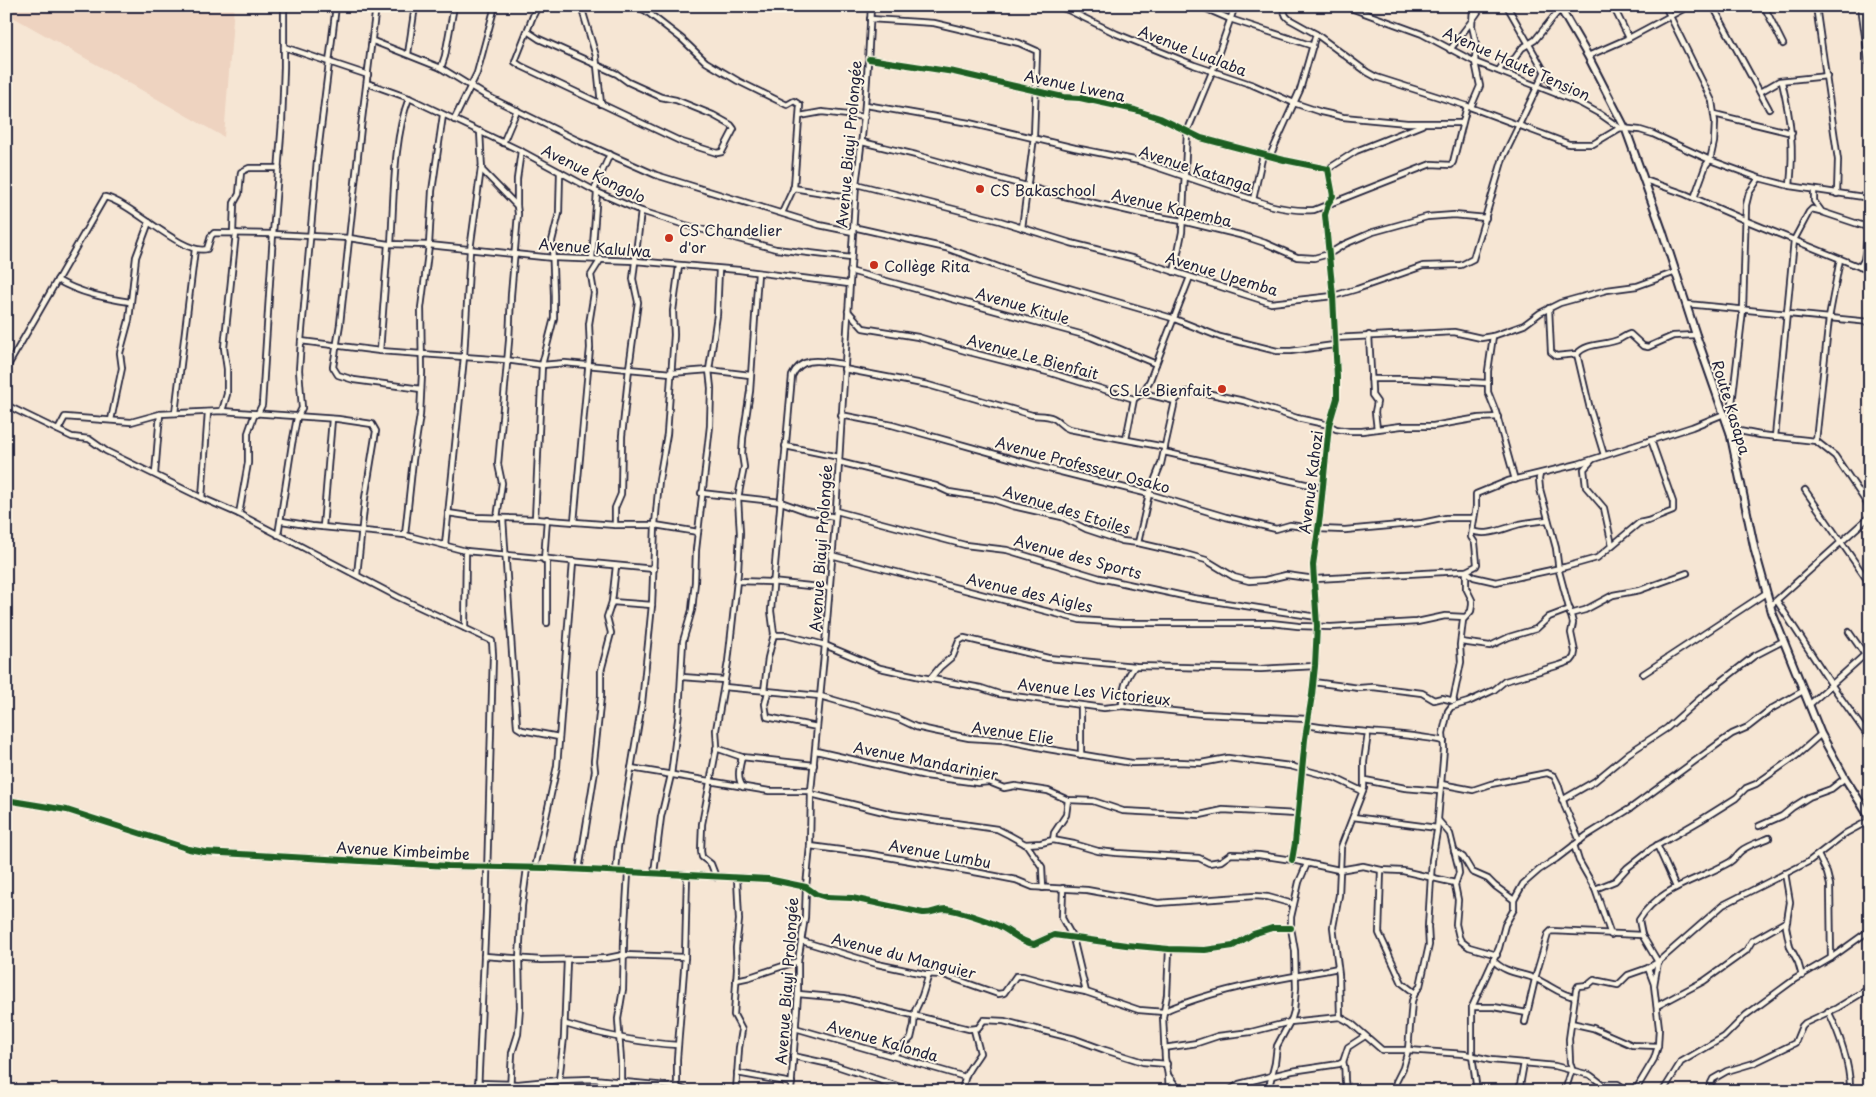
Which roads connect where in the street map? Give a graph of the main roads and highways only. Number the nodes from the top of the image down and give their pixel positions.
1 (1559, 7) edge
2 (1867, 806) edge
3 (1870, 819) edge

1 - 2 main road, Route Kasapa
2 - 3 main road, Route Kasapa

